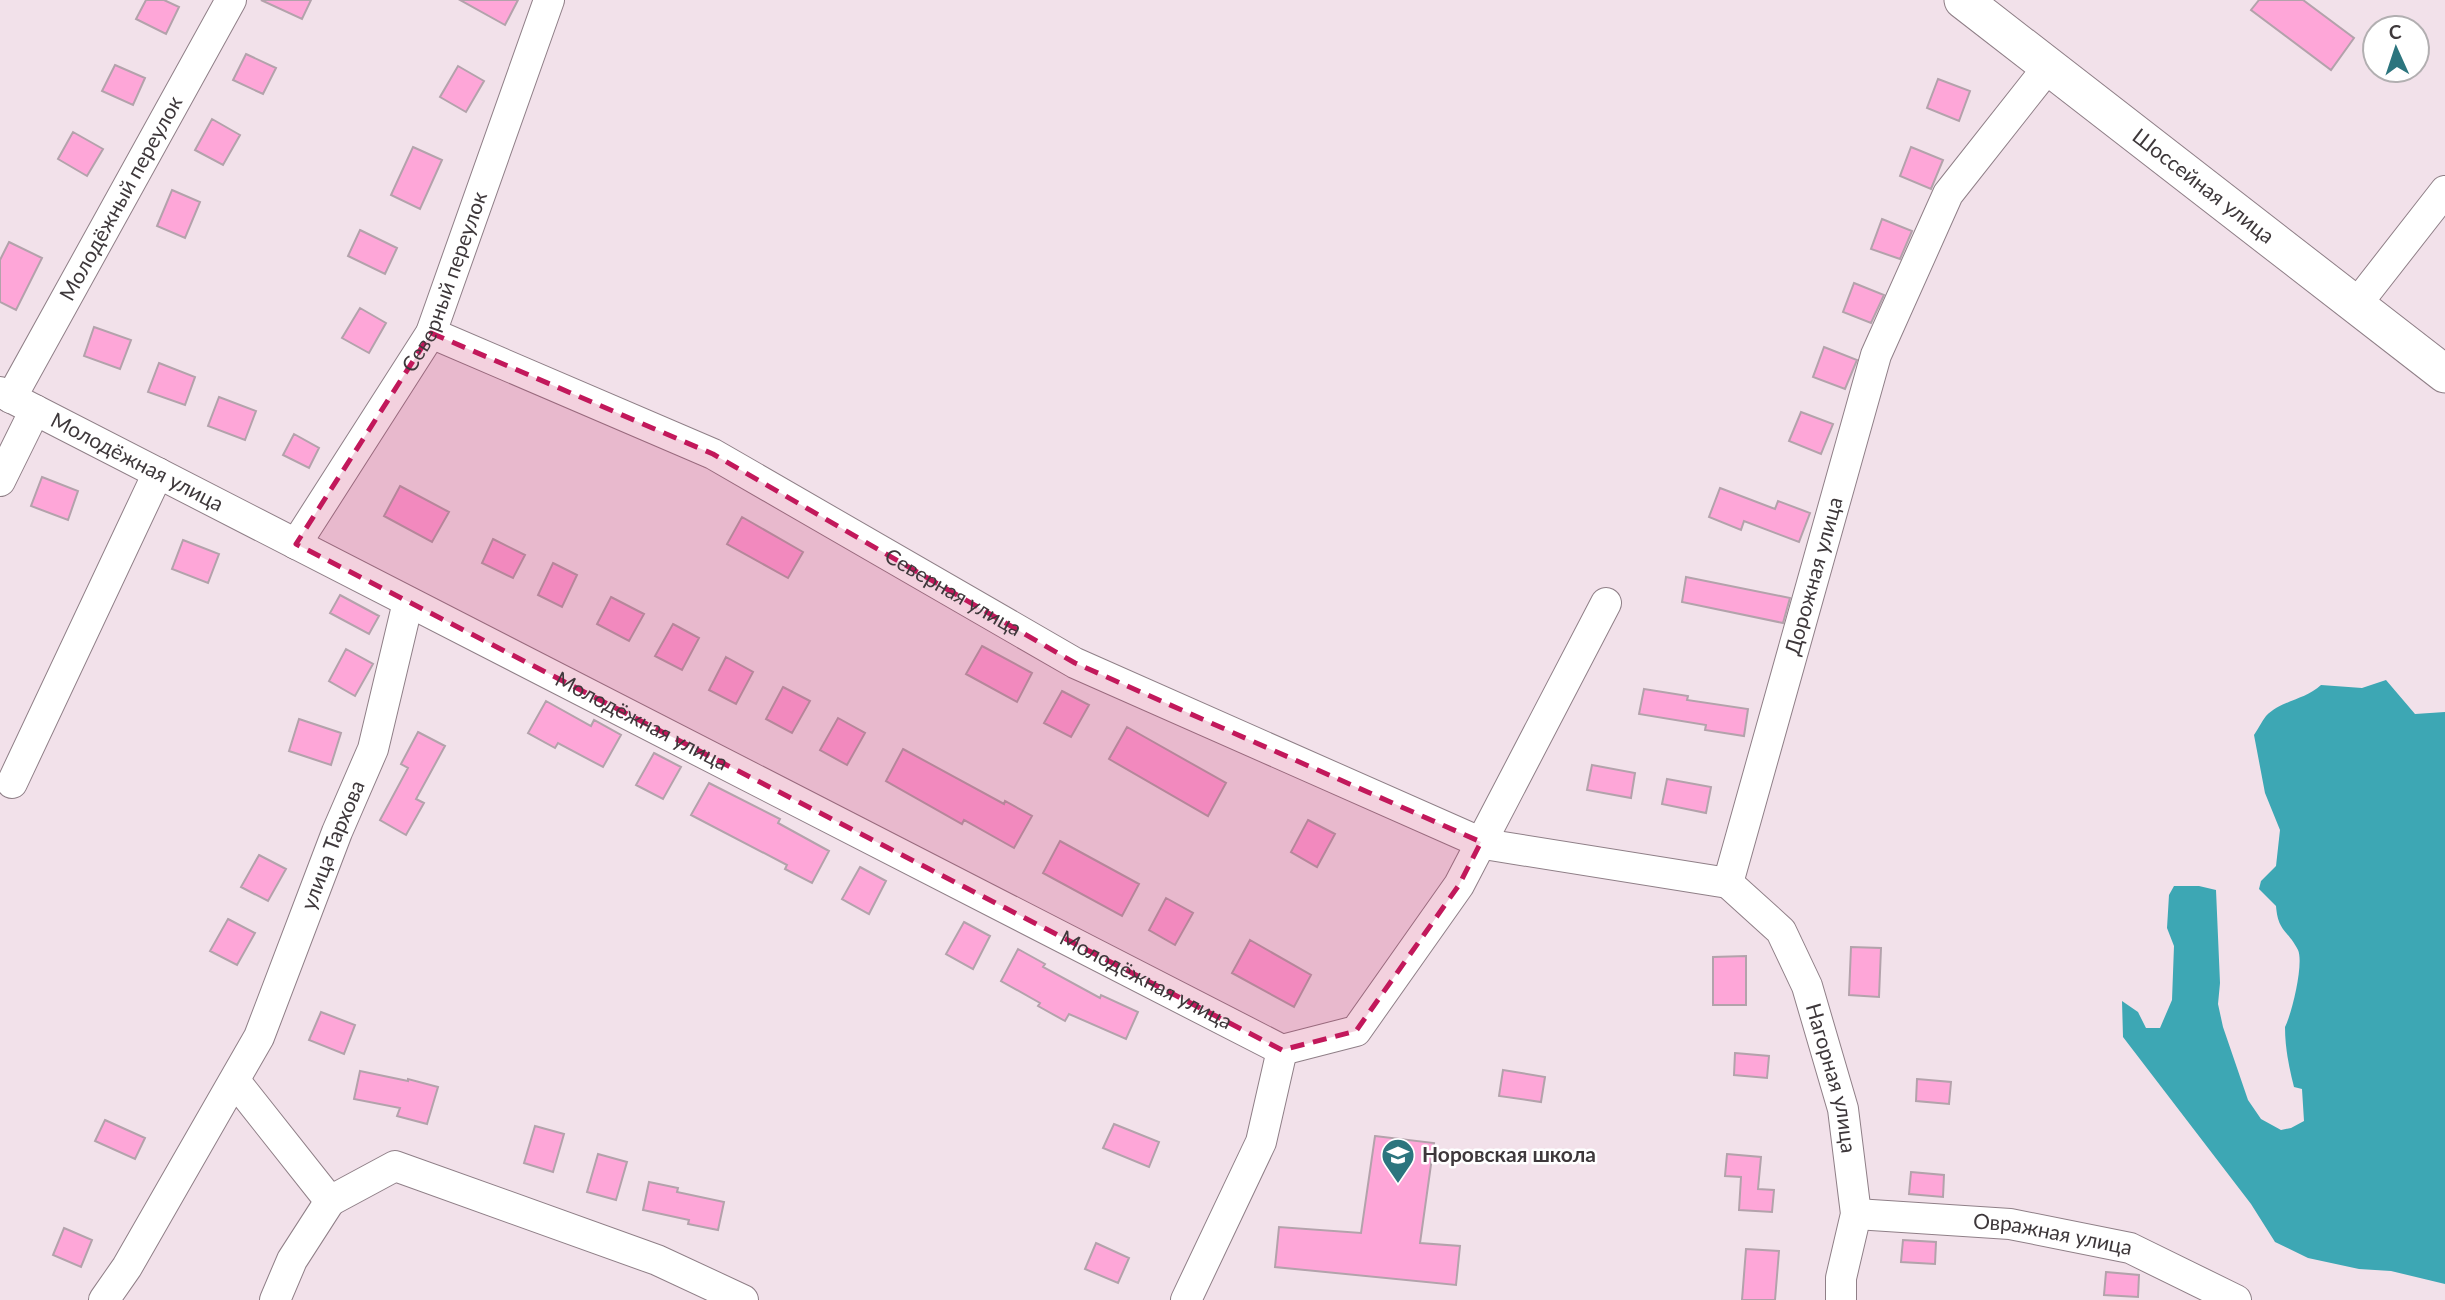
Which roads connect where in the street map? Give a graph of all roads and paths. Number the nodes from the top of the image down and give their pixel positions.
1 (232, 0) edge
2 (549, 0) edge
3 (1963, 0) edge
4 (2049, 66) junction
5 (2445, 191) edge
6 (2356, 305) junction
7 (431, 333) junction
8 (2445, 374) edge
9 (15, 400) edge
10 (158, 473) junction
11 (0, 481) edge
12 (296, 544) junction
13 (408, 602) junction
14 (1606, 603) dead end
15 (12, 783) dead end
16 (1481, 842) junction
17 (1728, 883) junction
18 (1282, 1050) junction
19 (235, 1081) junction
20 (330, 1201) junction
21 (1856, 1214) junction
22 (104, 1300) edge
23 (275, 1300) edge
24 (743, 1300) edge
25 (1186, 1300) edge
26 (1841, 1300) edge
27 (2236, 1300) edge

1 - 9 street, Молодёжный переулок
2 - 7 street, Северный переулок
3 - 4 main road, Шоссейная улица
4 - 6 main road, Шоссейная улица
4 - 17 street, Дорожная улица
5 - 6 street
6 - 8 main road, Шоссейная улица
7 - 12 street, Северный переулок
7 - 16 street, Северная улица
9 - 10 street, Молодёжная улица
9 - 11 street, Молодёжный переулок
10 - 12 street, Молодёжная улица
10 - 15 street
12 - 13 street, Молодёжная улица
13 - 18 street, Молодёжная улица
13 - 19 street, улица Тархова
14 - 16 street
16 - 17 street
16 - 18 street
17 - 21 street, Нагорная улица
18 - 25 street
19 - 20 street
19 - 22 street, улица Тархова
20 - 23 street
20 - 24 street
21 - 26 street, Нагорная улица
21 - 27 street, Овражная улица

